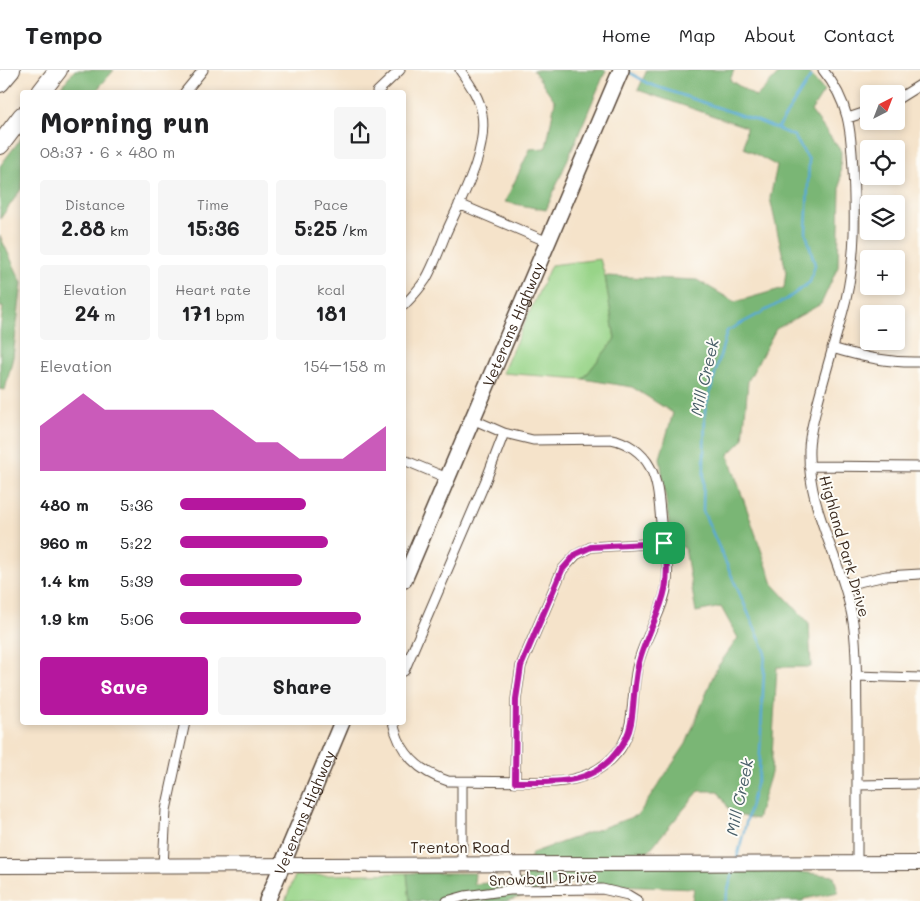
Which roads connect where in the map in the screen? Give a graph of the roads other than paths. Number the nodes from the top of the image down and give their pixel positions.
1 (10, 70) edge
2 (58, 70) edge
3 (204, 70) edge
4 (400, 70) edge
5 (460, 70) edge
6 (824, 70) edge
7 (620, 73) edge
8 (0, 84) edge
9 (920, 85) edge
10 (42, 90) edge
11 (187, 90) edge
12 (378, 90) edge
13 (905, 94) edge
14 (860, 114) edge
15 (848, 118) junction
16 (20, 119) edge
17 (0, 145) edge
18 (459, 204) junction
19 (548, 242) junction
20 (406, 302) edge
21 (832, 348) junction
22 (920, 362) edge
23 (472, 419) junction
24 (504, 433) junction
25 (406, 461) edge
26 (809, 466) junction
27 (920, 467) edge
28 (447, 478) junction
29 (664, 543) junction
30 (920, 574) edge
31 (406, 575) edge
32 (844, 585) junction
33 (406, 666) edge
34 (856, 676) junction
35 (920, 678) edge
36 (184, 725) edge
37 (341, 725) edge
38 (394, 725) edge
39 (462, 782) junction
40 (515, 782) junction
41 (920, 784) edge
42 (857, 785) junction
43 (514, 863) junction
44 (857, 863) junction
45 (920, 863) edge
46 (282, 864) junction
47 (462, 864) junction
48 (0, 866) edge
49 (163, 866) junction
50 (517, 890) junction
51 (267, 901) edge
52 (447, 901) edge
53 (638, 901) edge

1 - 8 highway
2 - 10 highway
3 - 11 street
4 - 12 street
5 - 18 street
6 - 15 street, Highland Park Drive
7 - 19 main road, Veterans Highway
9 - 13 street
14 - 15 street
15 - 21 street, Highland Park Drive
16 - 17 highway
18 - 19 street
18 - 20 street
19 - 23 main road, Veterans Highway
21 - 22 street
21 - 26 street, Highland Park Drive
23 - 24 street
23 - 28 main road, Veterans Highway
24 - 29 street
24 - 33 street
25 - 28 street
26 - 27 street
26 - 32 street, Highland Park Drive
28 - 31 main road, Veterans Highway
29 - 40 street
29 - 40 street
30 - 32 street
32 - 34 street, Highland Park Drive
34 - 35 street
34 - 42 street, Highland Park Drive
36 - 49 street
37 - 46 main road, Veterans Highway
38 - 39 street
39 - 40 street
39 - 47 street
41 - 42 street
42 - 44 street, Highland Park Drive
43 - 44 main road, Trenton Road
43 - 47 main road, Trenton Road
43 - 50 street
44 - 45 main road, Trenton Road
46 - 47 main road, Trenton Road
46 - 49 main road, Trenton Road
46 - 51 main road, Veterans Highway
48 - 49 main road, Trenton Road
50 - 52 street, Snowball Drive
50 - 53 street, Snowball Drive

